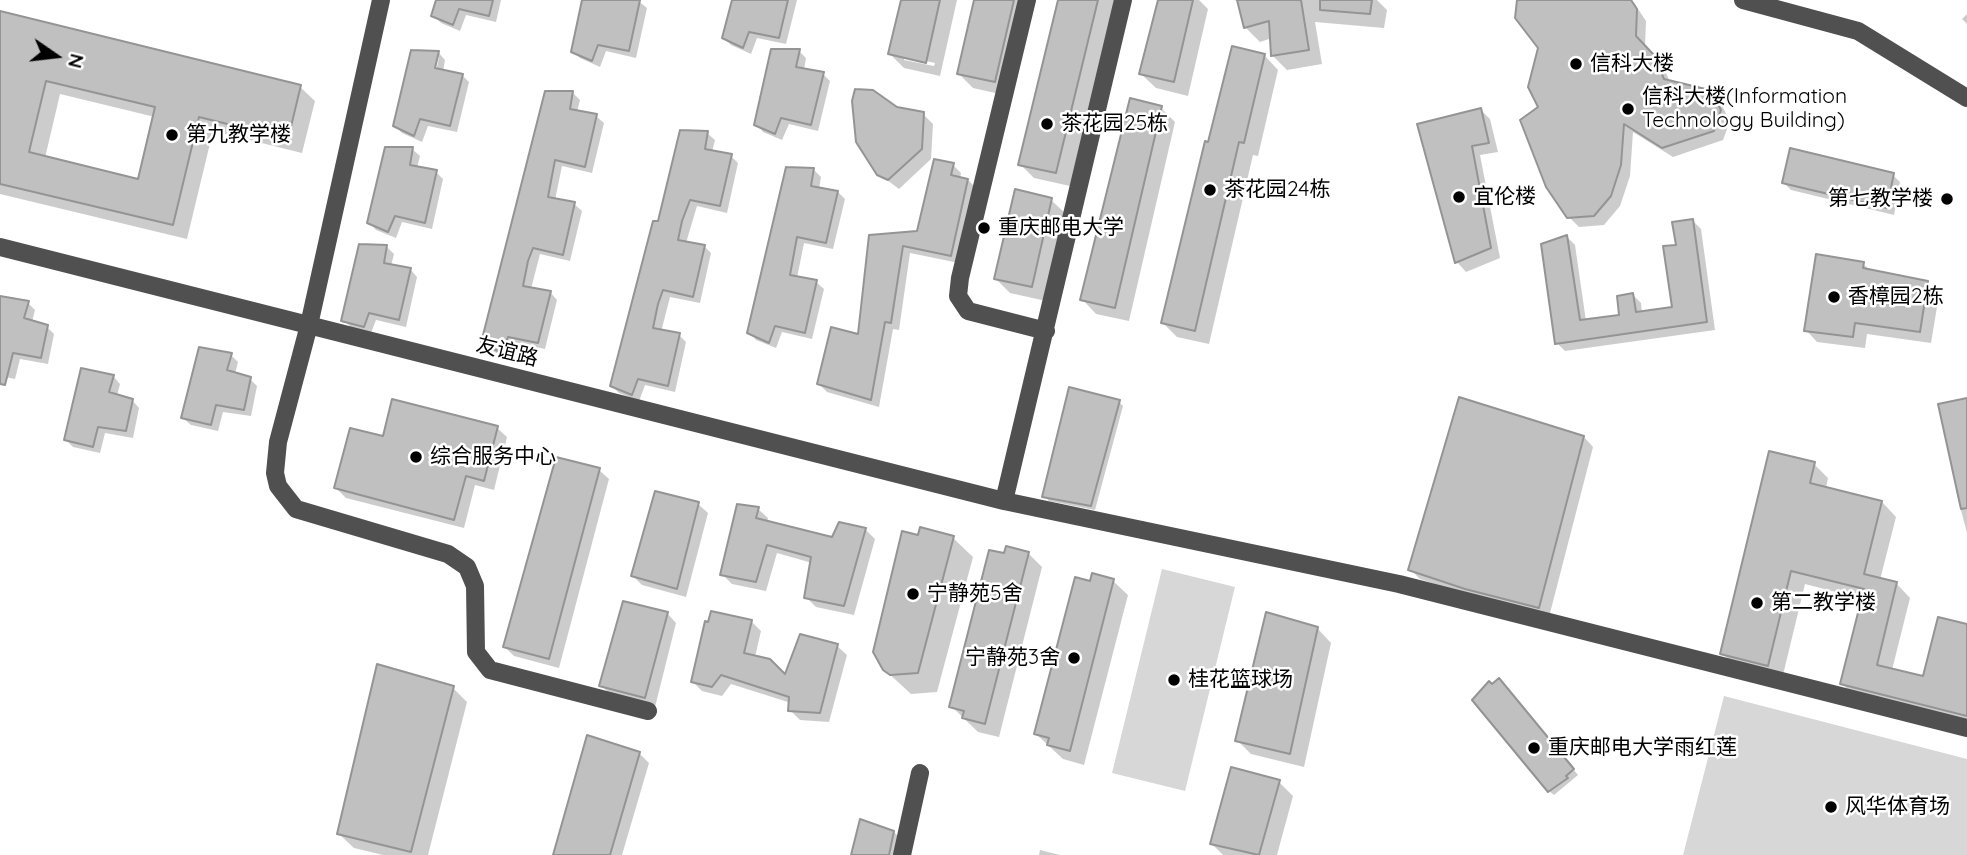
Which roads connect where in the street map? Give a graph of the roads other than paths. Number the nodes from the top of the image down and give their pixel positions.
1 (382, 0) edge
2 (1027, 0) edge
3 (1123, 0) edge
4 (1744, 0) edge
5 (1967, 98) edge
6 (0, 247) edge
7 (309, 325) junction
8 (1046, 331) junction
9 (1003, 501) junction
10 (648, 711) dead end
11 (1967, 728) edge
12 (920, 773) dead end
13 (902, 855) edge

1 - 7 street
2 - 8 street
3 - 8 street
4 - 5 street
6 - 7 street, 友谊路
7 - 9 street, 友谊路
7 - 10 street
8 - 9 street
9 - 11 street, 友谊路
12 - 13 street

